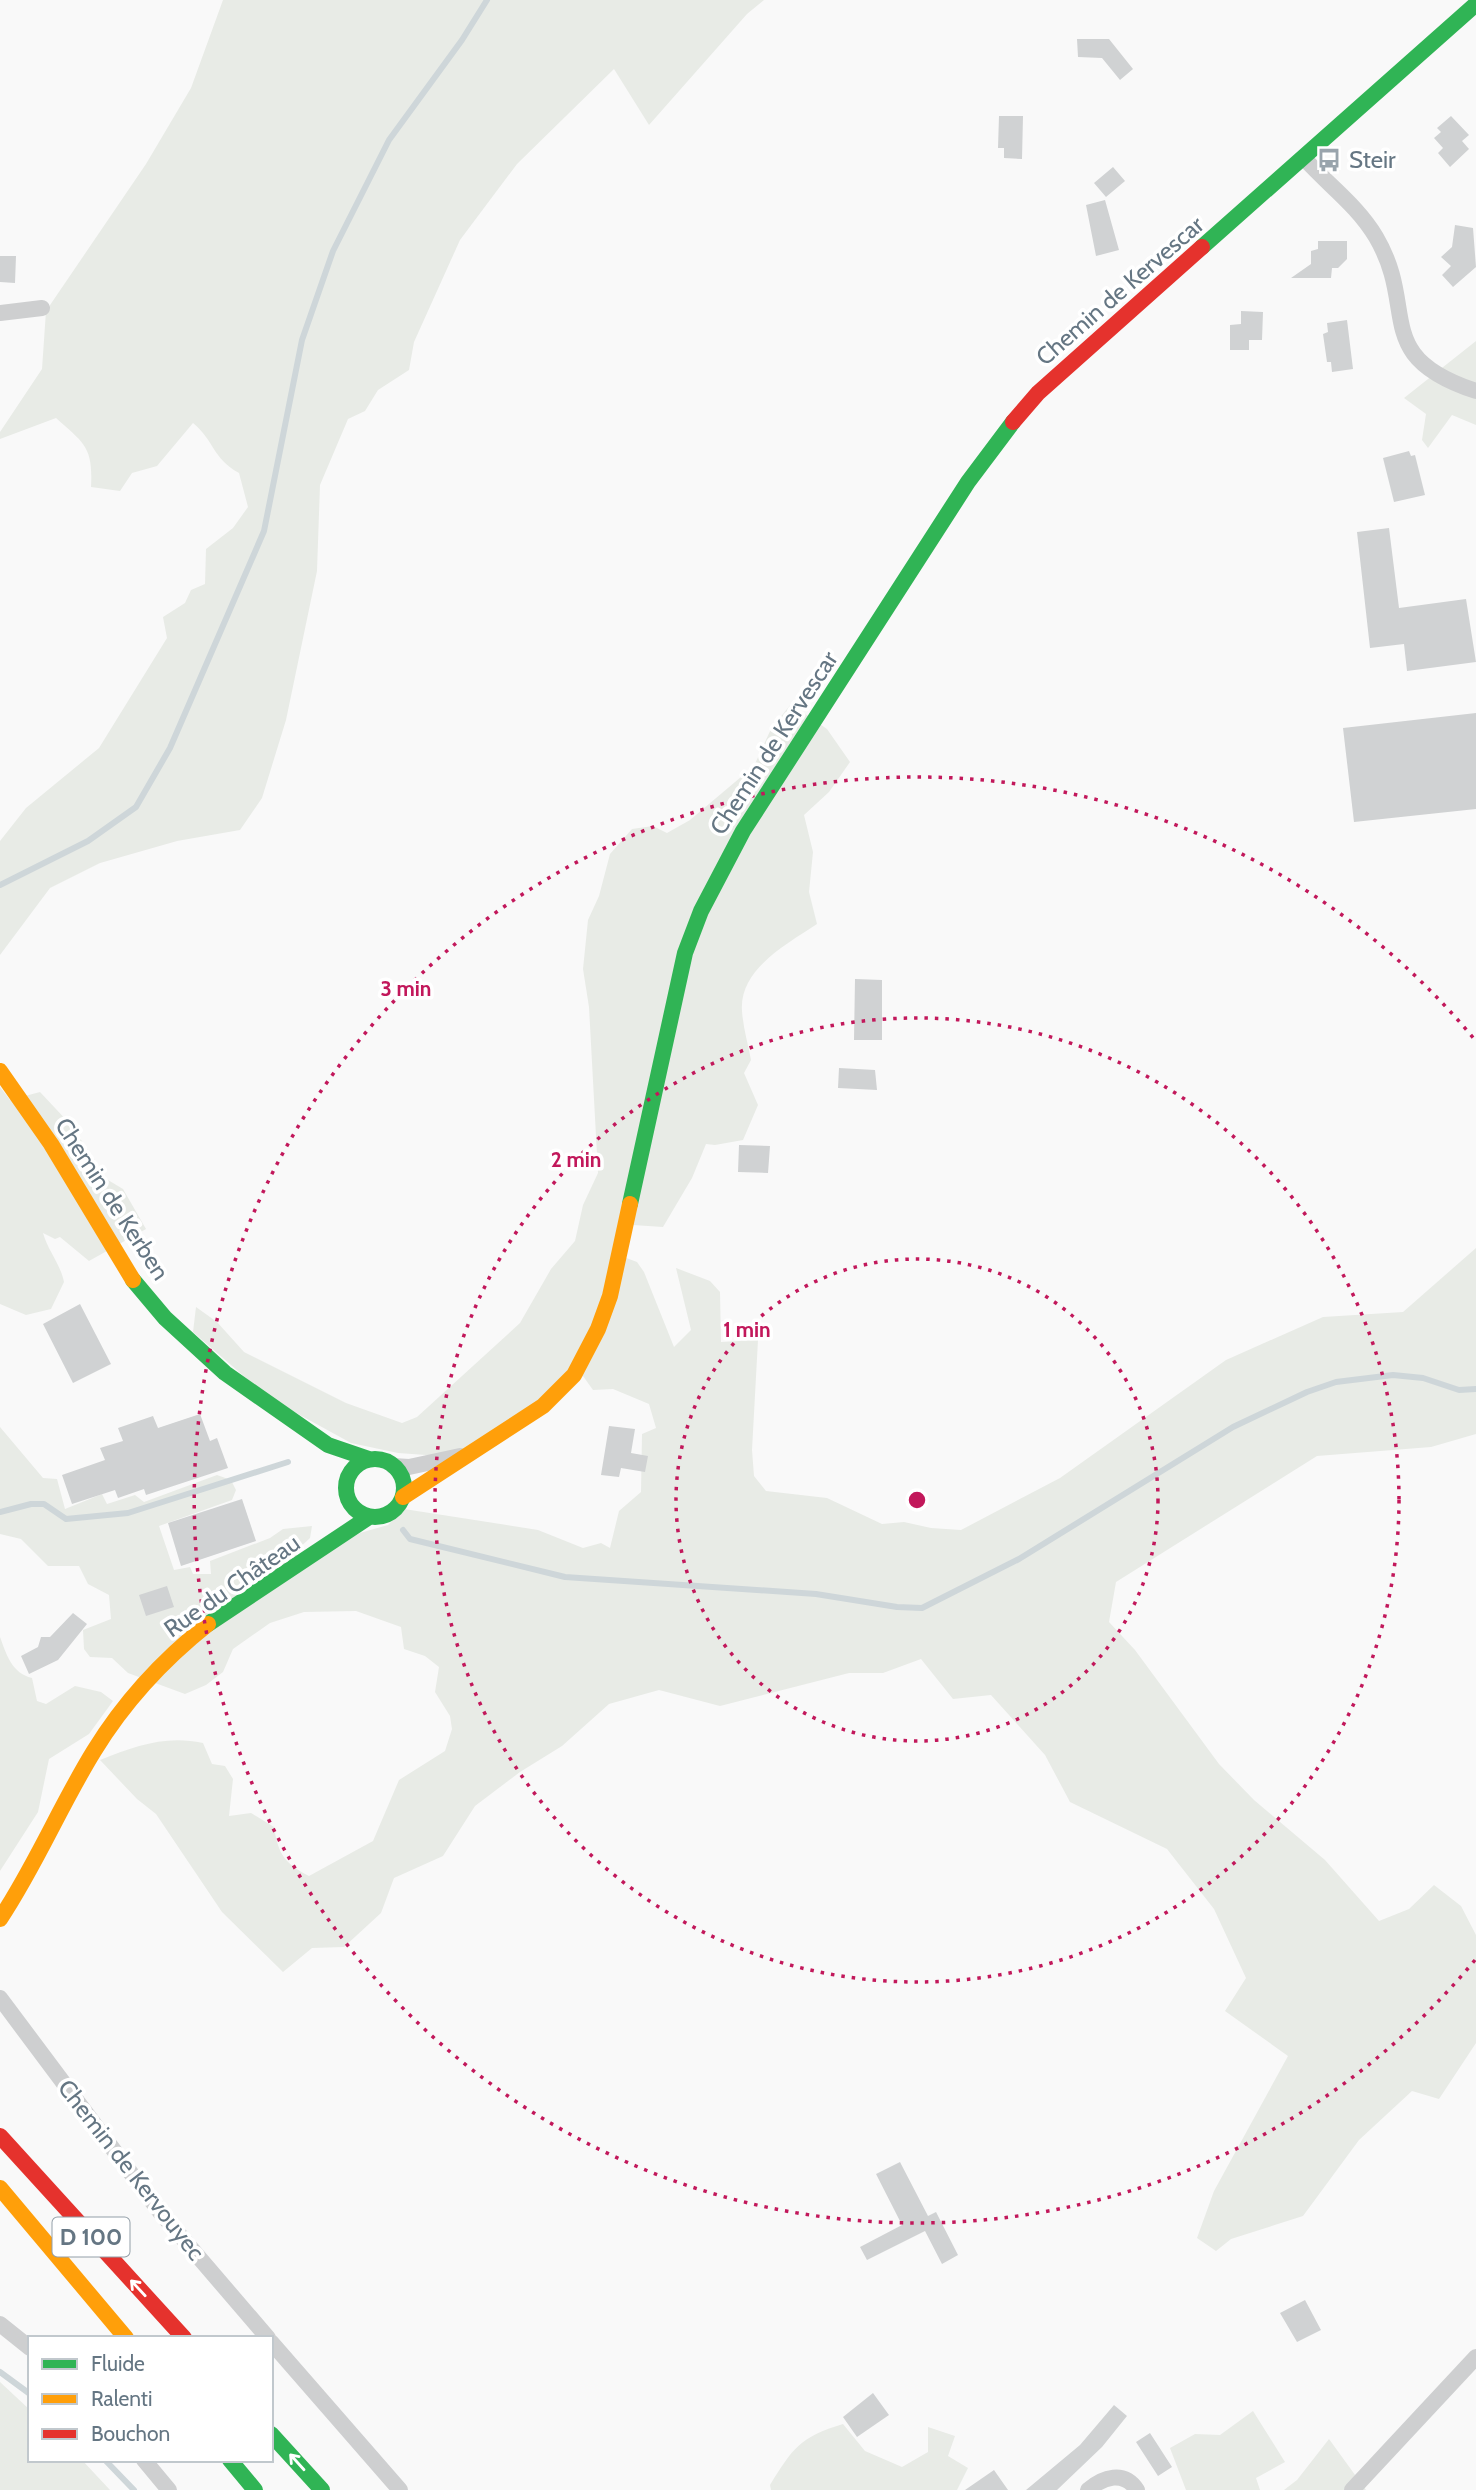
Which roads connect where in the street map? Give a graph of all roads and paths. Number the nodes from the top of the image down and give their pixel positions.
1 (1476, 4) edge
2 (1304, 158) junction
3 (42, 308) dead end
4 (0, 313) edge
5 (1476, 390) edge
6 (0, 1071) edge
7 (328, 1445) junction
8 (473, 1452) junction
9 (369, 1459) junction
10 (393, 1466) junction
11 (348, 1477) junction
12 (403, 1496) junction
13 (349, 1501) junction
14 (369, 1517) junction
15 (334, 1540) junction
16 (0, 1919) edge
17 (0, 1998) edge
18 (0, 2136) edge
19 (0, 2188) edge
20 (0, 2324) edge
21 (124, 2336) edge
22 (182, 2336) edge
23 (266, 2336) edge
24 (273, 2344) edge
25 (28, 2346) edge
26 (1476, 2357) edge
27 (273, 2436) edge
28 (146, 2462) edge
29 (232, 2462) edge
30 (169, 2490) edge
31 (255, 2490) edge
32 (322, 2490) edge
33 (400, 2490) edge
34 (1087, 2490) edge
35 (1137, 2490) edge
36 (1352, 2490) edge

1 - 2 main road, Chemin de Kervescar
2 - 5 street
2 - 8 main road, Chemin de Kervescar
3 - 4 street
6 - 7 main road, Chemin de Kerben
7 - 9 main road, Chemin de Kerben
7 - 11 main road, Chemin de Kerben
8 - 10 street, Chemin de Kervescar
8 - 12 main road, Chemin de Kervescar
9 - 10 main road
9 - 11 main road
10 - 12 main road
11 - 13 main road
12 - 14 main road
13 - 14 main road
13 - 15 main road, Rue du Château
14 - 15 main road, Rue du Château
15 - 16 main road, Rue du Château
17 - 23 street, Chemin de Kervouyec
22 -> 18 main road, D 100
19 - 21 main road, D 100
20 - 25 street
24 - 33 street
26 - 36 street
32 -> 27 main road
28 - 30 street
29 - 31 main road
34 - 35 street

